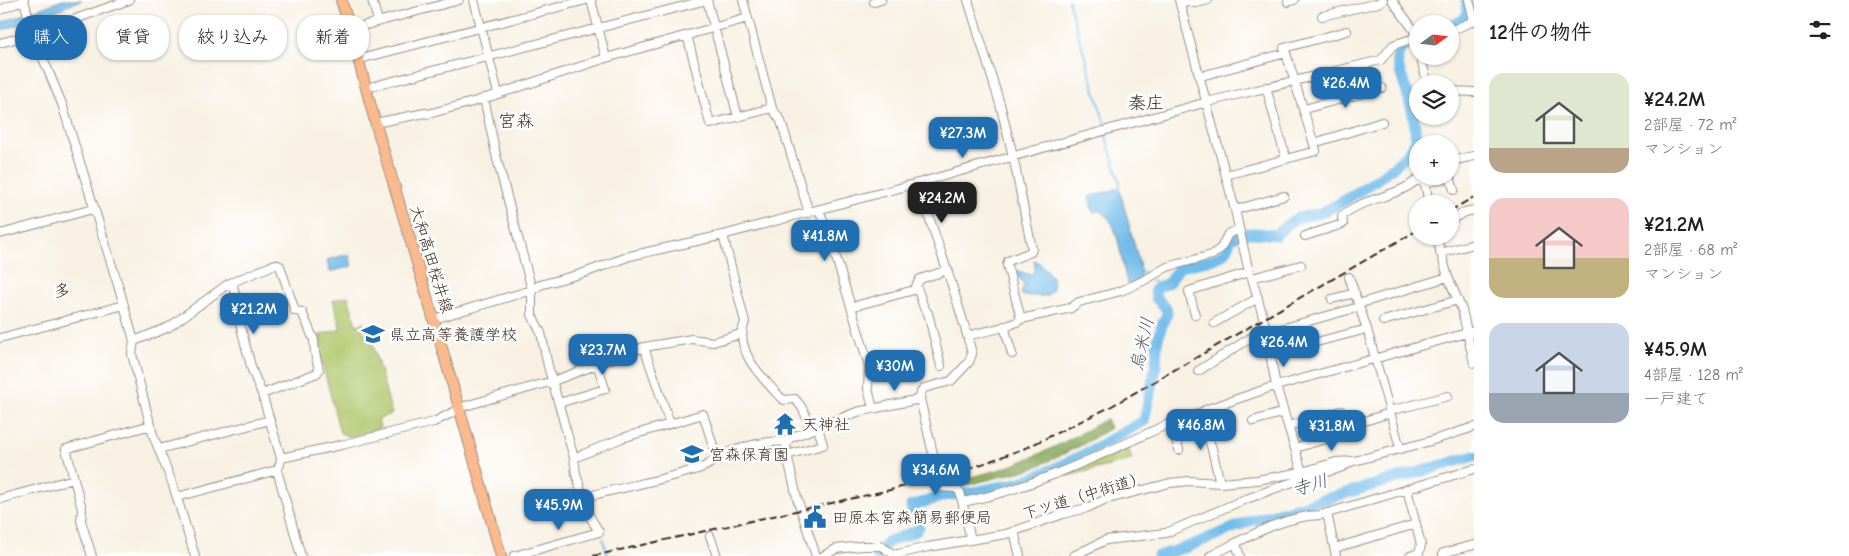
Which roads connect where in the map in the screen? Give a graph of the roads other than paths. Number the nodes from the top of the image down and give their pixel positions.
1 (129, 0) edge
2 (341, 0) edge
3 (372, 0) edge
4 (459, 0) edge
5 (474, 0) edge
6 (586, 0) edge
7 (591, 0) edge
8 (707, 0) edge
9 (743, 0) edge
10 (968, 0) edge
11 (1208, 0) edge
12 (1382, 0) edge
13 (1392, 0) edge
14 (1469, 0) edge
15 (24, 1) edge
16 (1180, 1) edge
17 (0, 10) edge
18 (28, 15) edge
19 (84, 15) edge
20 (346, 15) edge
21 (1322, 16) dead end
22 (748, 18) junction
23 (378, 21) junction
24 (1474, 21) edge
25 (369, 24) edge
26 (1409, 24) edge
27 (481, 27) junction
28 (715, 27) junction
29 (1459, 27) edge
30 (598, 28) junction
31 (1347, 31) dead end
32 (687, 35) junction
33 (15, 38) edge
34 (1409, 40) edge
35 (0, 43) edge
36 (1286, 53) junction
37 (488, 56) junction
38 (369, 57) edge
39 (606, 58) junction
40 (44, 60) edge
41 (360, 60) edge
42 (1201, 76) junction
43 (1295, 80) junction
44 (1266, 87) junction
45 (366, 88) junction
46 (1382, 88) dead end
47 (1459, 91) edge
48 (1474, 92) edge
49 (498, 93) junction
50 (484, 98) junction
51 (1207, 102) junction
52 (772, 108) junction
53 (1304, 109) junction
54 (738, 117) junction
55 (1382, 122) dead end
56 (375, 123) junction
57 (1314, 143) junction
58 (1014, 156) junction
59 (1474, 156) edge
60 (1286, 159) junction
61 (1459, 160) edge
62 (1226, 175) junction
63 (918, 183) junction
64 (1411, 185) edge
65 (1452, 185) edge
66 (1454, 190) dead end
67 (1284, 196) dead end
68 (93, 209) junction
69 (819, 210) junction
70 (1235, 210) junction
71 (1474, 210) edge
72 (809, 212) junction
73 (1459, 216) edge
74 (1239, 233) junction
75 (0, 234) edge
76 (723, 235) junction
77 (1305, 236) dead end
78 (1474, 244) edge
79 (1438, 245) edge
80 (1440, 253) junction
81 (1301, 265) dead end
82 (948, 270) junction
83 (1251, 275) junction
84 (1349, 277) dead end
85 (1448, 277) junction
86 (232, 283) junction
87 (917, 286) junction
88 (532, 290) junction
89 (1355, 293) junction
90 (1258, 298) junction
91 (1332, 299) dead end
92 (1458, 300) junction
93 (124, 305) junction
94 (1359, 305) junction
95 (851, 308) junction
96 (1195, 314) dead end
97 (434, 319) junction
98 (1021, 319) junction
99 (1383, 321) dead end
100 (1214, 323) dead end
101 (1004, 326) junction
102 (1367, 329) junction
103 (1471, 332) edge
104 (741, 334) junction
105 (1266, 334) junction
106 (968, 336) junction
107 (0, 338) edge
108 (134, 341) junction
109 (644, 347) junction
110 (1012, 354) dead end
111 (1270, 354) junction
112 (1374, 358) junction
113 (1474, 363) edge
114 (598, 366) junction
115 (941, 366) dead end
116 (1198, 371) dead end
117 (553, 382) junction
118 (1276, 386) junction
119 (262, 394) junction
120 (1448, 396) dead end
121 (920, 399) junction
122 (559, 403) junction
123 (873, 408) junction
124 (460, 410) junction
125 (1341, 411) dead end
126 (1284, 412) junction
127 (1389, 412) junction
128 (1200, 413) junction
129 (270, 420) junction
130 (1253, 420) dead end
131 (1171, 423) junction
132 (670, 424) junction
133 (151, 425) junction
134 (1289, 426) junction
135 (1474, 428) edge
136 (814, 429) junction
137 (787, 442) junction
138 (1295, 448) junction
139 (1400, 448) junction
140 (159, 449) junction
141 (1179, 450) dead end
142 (787, 455) junction
143 (281, 458) junction
144 (574, 458) junction
145 (717, 458) junction
146 (1354, 461) junction
147 (1474, 469) edge
148 (277, 470) junction
149 (1302, 472) junction
150 (74, 479) junction
151 (1220, 483) junction
152 (1407, 489) junction
153 (177, 497) junction
154 (585, 497) junction
155 (0, 499) edge
156 (963, 502) junction
157 (1327, 513) junction
158 (1416, 524) junction
159 (1014, 531) junction
160 (710, 536) dead end
161 (971, 540) junction
162 (1236, 544) junction
163 (1474, 545) edge
164 (1336, 552) edge
165 (92, 556) edge
166 (195, 556) edge
167 (301, 556) edge
168 (501, 556) edge
169 (514, 556) edge
170 (717, 556) edge
171 (816, 556) edge
172 (823, 556) edge
173 (1020, 556) edge
174 (1073, 556) edge
175 (1210, 556) edge
176 (1240, 556) edge
177 (1410, 556) edge
178 (1443, 556) edge

1 - 19 street
2 - 20 main road, 大和高田桜井線
3 - 23 street
4 - 23 street
5 - 27 street
6 - 27 street
7 - 30 street
8 - 28 street
8 - 30 street
9 - 22 street
10 - 58 street
11 - 16 street
12 - 21 street
13 - 26 street
14 - 24 street
15 - 17 street
15 - 18 street
16 - 42 street
22 - 28 street
22 - 52 street
23 - 25 street
24 - 29 street
27 - 37 street
27 - 38 street
28 - 32 street
28 - 54 street
30 - 37 street
30 - 39 street
31 - 36 street
32 - 39 street
32 - 54 street
33 - 35 street
34 - 43 street
36 - 42 street
36 - 43 street
37 - 45 street
37 - 49 street
39 - 49 street
40 - 68 street
41 - 45 main road, 大和高田桜井線
42 - 51 street
43 - 44 street
43 - 53 street
44 - 51 street
44 - 60 street
45 - 56 main road, 大和高田桜井線
46 - 53 street
47 - 48 street
49 - 50 street
50 - 56 street
50 - 88 street
51 - 58 street
51 - 62 street
52 - 54 street
52 - 72 street
53 - 57 street
55 - 57 street
56 - 97 main road, 大和高田桜井線
57 - 60 street
58 - 63 street
58 - 98 street
59 - 61 street
60 - 62 street
62 - 70 street
63 - 69 street
63 - 82 street
64 - 77 street
65 - 66 street
67 - 70 street
68 - 75 street
68 - 93 street
69 - 72 street
69 - 95 street
70 - 74 street
71 - 73 street
72 - 76 street
74 - 83 street
74 - 98 street
76 - 88 street
76 - 104 street
78 - 80 street
79 - 80 street
80 - 85 street
81 - 83 street
82 - 87 street
82 - 106 street
83 - 90 street
83 - 96 street
84 - 89 street
85 - 92 street
85 - 94 street
86 - 108 street
86 - 119 street
86 - 119 street
87 - 95 street
87 - 115 street
88 - 97 street
88 - 117 street
89 - 91 street
89 - 94 street
90 - 100 street
90 - 105 street
92 - 99 street
92 - 103 street
93 - 107 street
93 - 108 street
94 - 102 street
94 - 105 street
95 - 123 street
97 - 124 main road, 大和高田桜井線
98 - 101 street
101 - 106 street
101 - 110 street
102 - 111 street
102 - 112 street
103 - 112 street
103 - 113 street
104 - 109 street
104 - 136 street
105 - 111 street
105 - 116 street
106 - 121 street
108 - 133 street
109 - 114 street
109 - 132 street
111 - 118 street
112 - 118 street
112 - 127 street
114 - 117 street
114 - 122 street
117 - 122 street
117 - 124 street
118 - 126 street
118 - 128 street
119 - 129 street
120 - 127 street
121 - 123 street
121 - 156 street
122 - 144 street
123 - 136 street
124 - 143 street
124 - 168 main road, 大和高田桜井線
125 - 134 street
126 - 130 street
126 - 134 street
127 - 138 street
127 - 139 street
128 - 131 street
128 - 151 street
129 - 140 street
129 - 143 street
131 - 141 street
131 - 156 street
132 - 144 street
132 - 145 street
133 - 140 street
133 - 150 street
134 - 138 street
135 - 139 street, 下ツ道（中街道）
136 - 137 street
136 - 142 street
137 - 142 street
137 - 145 street
138 - 149 street
139 - 146 street, 下ツ道（中街道）
140 - 153 street
142 - 171 street
143 - 148 street
144 - 154 street
145 - 154 street
146 - 149 street, 下ツ道（中街道）
146 - 174 street
147 - 152 street
148 - 153 street
148 - 167 street
149 - 151 street, 下ツ道（中街道）
150 - 155 street
150 - 165 street
151 - 159 street, 下ツ道（中街道）
152 - 157 street
152 - 158 street
153 - 166 street
154 - 169 street
156 - 161 street
157 - 162 street
157 - 164 street
158 - 164 street
158 - 177 street
159 - 161 street, 下ツ道（中街道）
159 - 173 street
160 - 170 street
161 - 172 street, 下ツ道（中街道）
162 - 175 street
162 - 176 street
163 - 178 street

